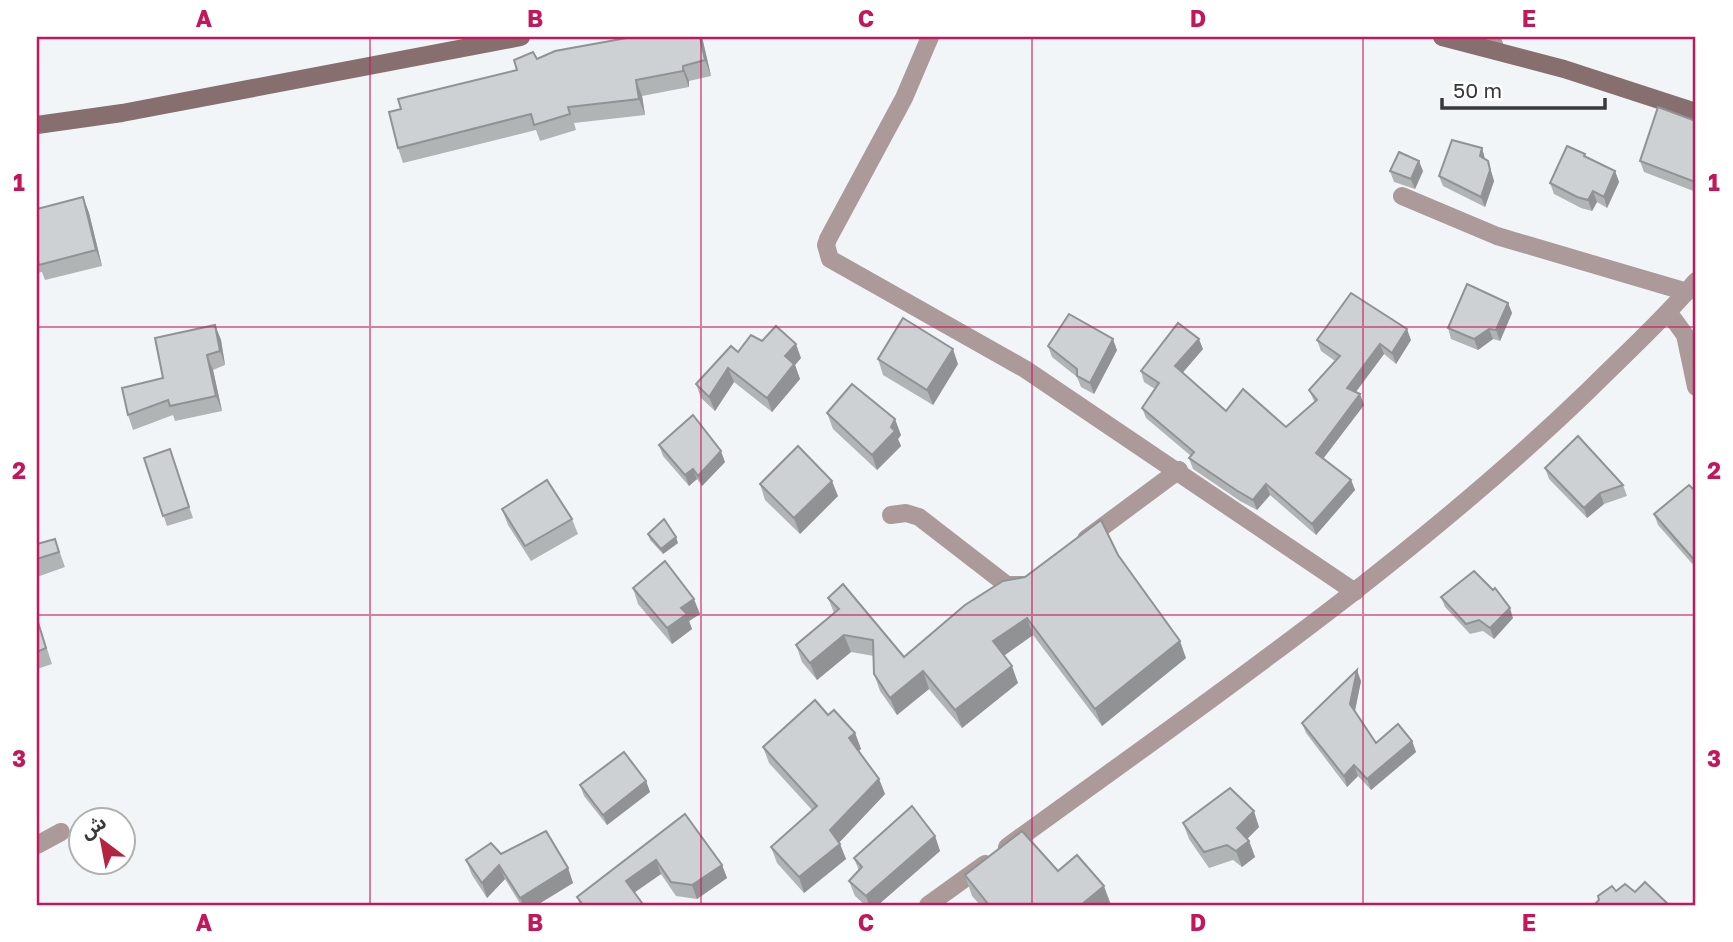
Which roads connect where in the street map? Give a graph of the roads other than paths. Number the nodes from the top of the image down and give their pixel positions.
1 (521, 37) edge
2 (930, 37) edge
3 (1442, 37) edge
4 (1493, 43) edge
5 (1696, 112) edge
6 (37, 125) edge
7 (1402, 196) dead end
8 (1692, 286) edge
9 (1669, 313) junction
10 (1696, 387) edge
11 (1179, 470) junction
12 (891, 515) dead end
13 (1069, 552) edge
14 (1036, 577) edge
15 (1355, 592) junction
16 (61, 832) dead end
17 (37, 845) edge
18 (928, 905) edge

1 - 6 main road
2 - 11 street
3 - 4 main road
4 - 5 main road
7 - 8 street
8 - 9 street
9 - 10 street
9 - 15 street
11 - 13 street
11 - 15 street
12 - 14 street
15 - 18 street
16 - 17 street

